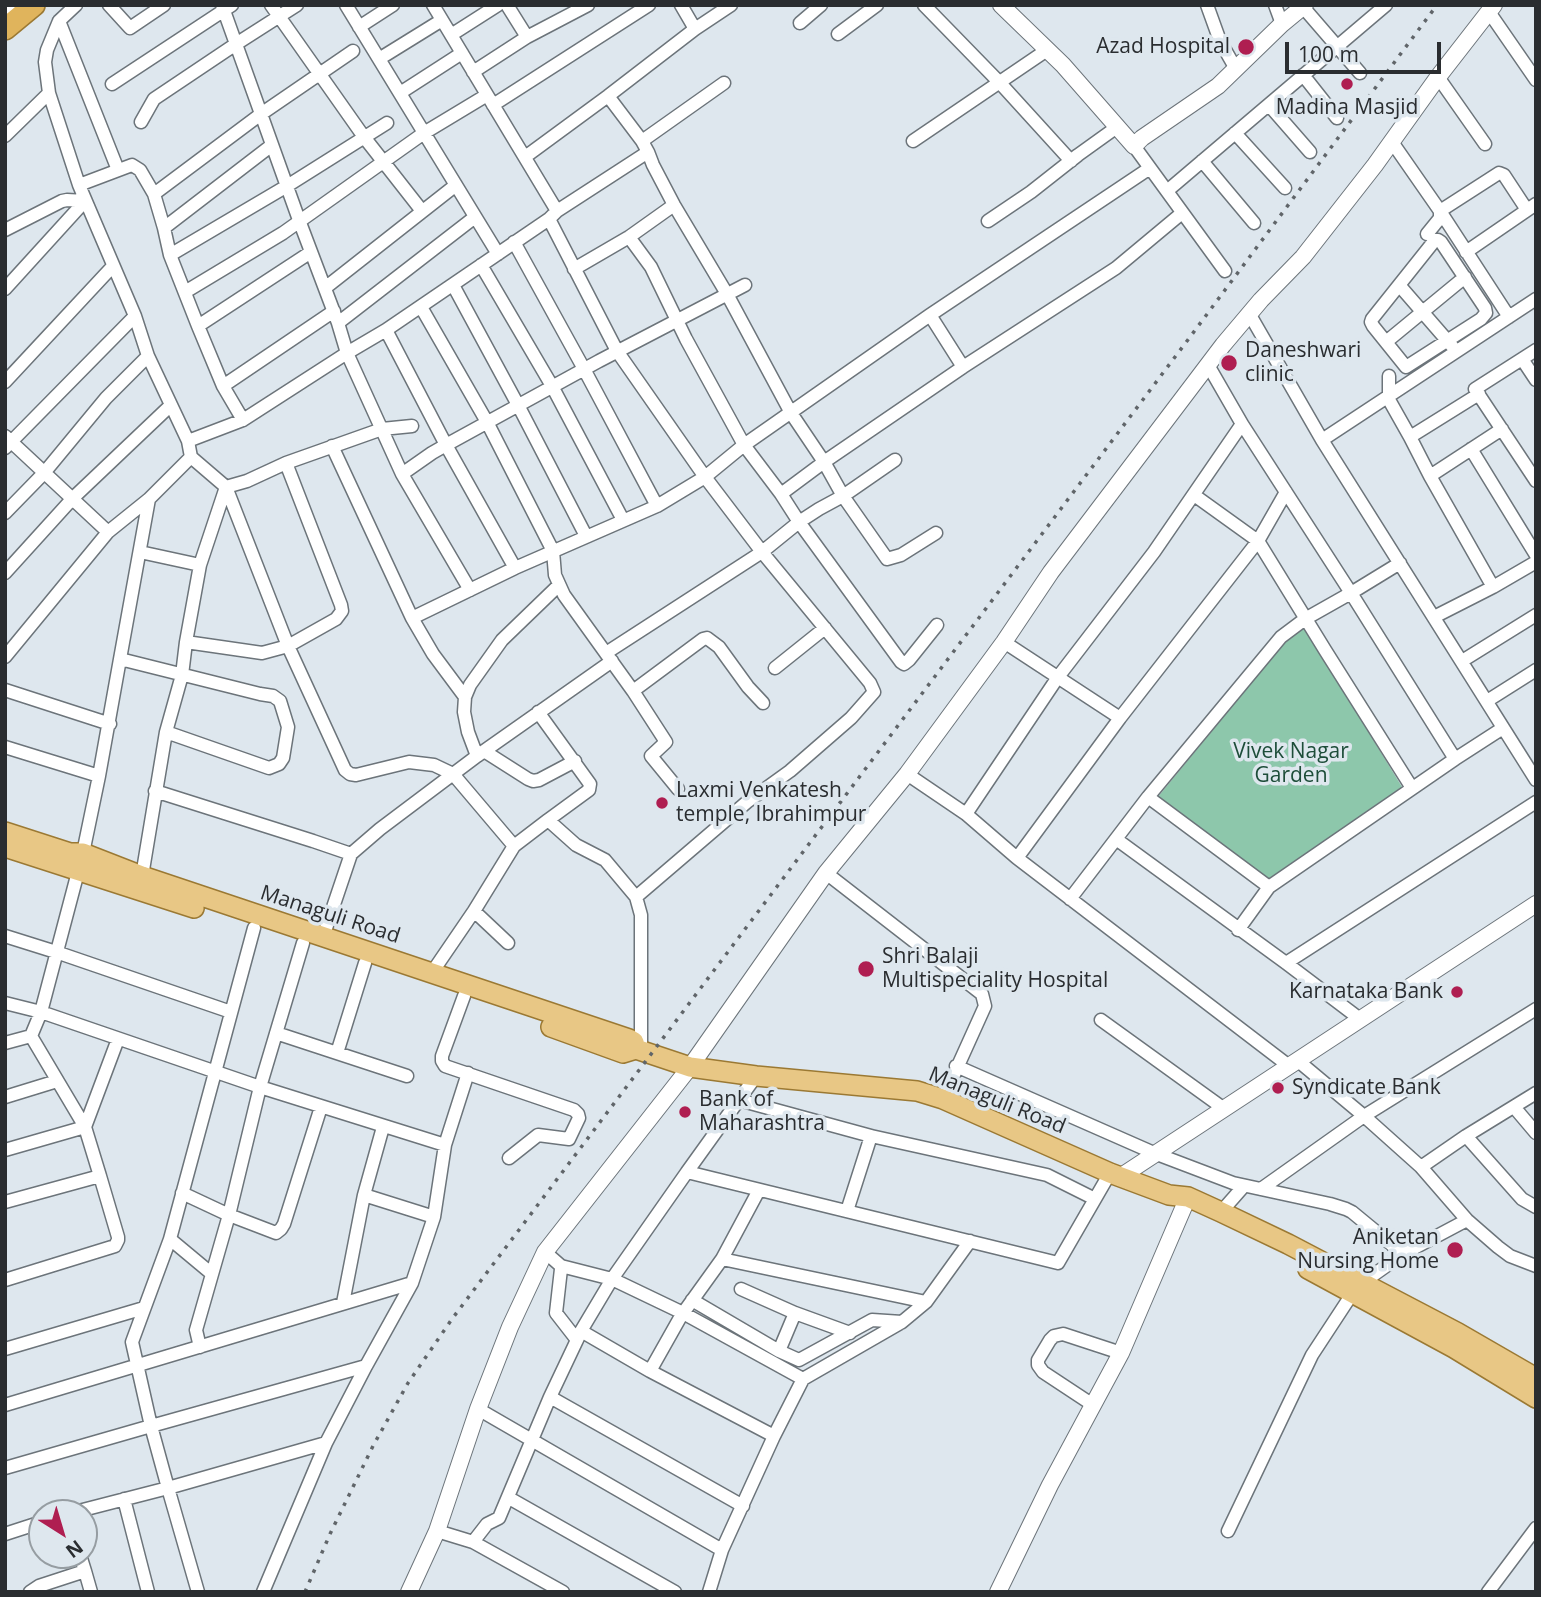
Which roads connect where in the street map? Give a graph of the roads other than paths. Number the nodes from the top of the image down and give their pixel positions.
1 (76, 5) edge
2 (109, 5) edge
3 (164, 5) edge
4 (271, 5) edge
5 (297, 5) edge
6 (346, 5) edge
7 (393, 5) edge
8 (433, 5) edge
9 (498, 5) edge
10 (507, 5) edge
11 (588, 5) edge
12 (649, 5) edge
13 (681, 5) edge
14 (731, 5) edge
15 (877, 5) edge
16 (924, 5) edge
17 (1001, 5) edge
18 (1207, 5) edge
19 (1275, 5) edge
20 (1386, 5) edge
21 (818, 6) edge
22 (1304, 6) edge
23 (226, 7) edge
24 (1491, 9) edge
25 (278, 18) junction
26 (442, 20) junction
27 (59, 21) junction
28 (800, 23) dead end
29 (1282, 24) junction
30 (359, 27) junction
31 (695, 29) junction
32 (838, 34) dead end
33 (451, 35) junction
34 (527, 37) junction
35 (236, 44) junction
36 (1337, 47) junction
37 (1047, 50) junction
38 (353, 51) dead end
39 (462, 53) junction
40 (379, 59) junction
41 (1236, 69) junction
42 (473, 72) junction
43 (320, 73) junction
44 (1360, 73) dead end
45 (1303, 75) junction
46 (1438, 77) junction
47 (1536, 80) edge
48 (724, 83) dead end
49 (1000, 83) junction
50 (113, 84) dead end
51 (49, 93) junction
52 (400, 93) junction
53 (608, 96) junction
54 (490, 100) junction
55 (1269, 105) junction
56 (261, 114) junction
57 (1337, 118) dead end
58 (141, 122) dead end
59 (387, 123) dead end
60 (1117, 127) junction
61 (424, 133) junction
62 (1236, 133) junction
63 (5, 136) edge
64 (364, 137) junction
65 (913, 141) dead end
66 (1392, 142) junction
67 (1485, 144) dead end
68 (272, 145) junction
69 (645, 146) junction
70 (1133, 146) junction
71 (1310, 152) dead end
72 (524, 158) junction
73 (1070, 161) junction
74 (1202, 161) junction
75 (383, 162) junction
76 (1150, 168) junction
77 (118, 170) junction
78 (79, 185) junction
79 (456, 185) junction
80 (287, 186) junction
81 (1285, 188) dead end
82 (1167, 191) junction
83 (154, 194) junction
84 (85, 201) junction
85 (674, 205) junction
86 (1531, 207) edge
87 (422, 211) junction
88 (1440, 211) junction
89 (1182, 214) junction
90 (553, 215) junction
91 (475, 217) junction
92 (299, 220) junction
93 (988, 221) dead end
94 (1254, 223) dead end
95 (164, 228) junction
96 (5, 230) edge
97 (1427, 234) dead end
98 (629, 237) junction
99 (514, 242) junction
100 (1466, 251) junction
101 (311, 252) junction
102 (498, 254) junction
103 (170, 255) junction
104 (113, 265) junction
105 (481, 265) junction
106 (575, 269) junction
107 (1225, 271) dead end
108 (1465, 277) junction
109 (453, 285) junction
110 (745, 285) dead end
111 (1399, 285) junction
112 (325, 288) junction
113 (5, 289) edge
114 (185, 292) junction
115 (727, 294) junction
116 (1536, 299) edge
117 (421, 307) junction
118 (1422, 311) junction
119 (929, 315) junction
120 (1250, 315) junction
121 (135, 316) junction
122 (336, 317) junction
123 (1509, 317) junction
124 (677, 320) junction
125 (198, 326) junction
126 (386, 330) junction
127 (1447, 341) junction
128 (1386, 342) junction
129 (1536, 350) edge
130 (617, 351) junction
131 (1457, 352) junction
132 (346, 353) junction
133 (148, 356) junction
134 (1522, 359) junction
135 (1208, 365) junction
136 (963, 367) junction
137 (584, 369) junction
138 (1389, 376) dead end
139 (1536, 380) edge
140 (5, 382) edge
141 (223, 386) junction
142 (552, 386) junction
143 (1479, 394) junction
144 (1388, 398) junction
145 (171, 405) junction
146 (518, 405) junction
147 (791, 413) junction
148 (243, 420) junction
149 (486, 422) junction
150 (1242, 424) junction
151 (412, 426) dead end
152 (382, 429) junction
153 (1502, 429) junction
154 (1410, 437) junction
155 (1322, 440) junction
156 (188, 441) junction
157 (7, 442) edge
158 (446, 444) junction
159 (744, 445) junction
160 (332, 446) junction
161 (1471, 449) junction
162 (191, 457) junction
163 (895, 460) dead end
164 (824, 462) junction
165 (286, 463) junction
166 (44, 473) junction
167 (402, 474) junction
168 (1430, 476) junction
169 (705, 477) junction
170 (1536, 481) edge
171 (226, 487) junction
172 (1286, 492) junction
173 (782, 494) junction
174 (1194, 495) junction
175 (843, 496) junction
176 (73, 498) junction
177 (149, 499) junction
178 (657, 506) junction
179 (5, 513) edge
180 (623, 520) junction
181 (800, 522) junction
182 (108, 532) junction
183 (936, 533) dead end
184 (586, 537) junction
185 (1258, 541) junction
186 (553, 551) junction
187 (140, 552) junction
188 (762, 552) junction
189 (1536, 555) edge
190 (1536, 562) edge
191 (1400, 564) junction
192 (200, 565) junction
193 (515, 568) junction
194 (5, 573) edge
195 (559, 585) junction
196 (1493, 587) junction
197 (470, 590) junction
198 (1351, 593) junction
199 (1536, 615) edge
200 (1434, 617) junction
201 (412, 618) junction
202 (1305, 619) junction
203 (937, 625) dead end
204 (825, 628) junction
205 (186, 642) junction
206 (1004, 642) junction
207 (288, 646) junction
208 (5, 657) edge
209 (609, 657) junction
210 (120, 659) junction
211 (1462, 661) junction
212 (775, 668) dead end
213 (1536, 670) edge
214 (182, 675) junction
215 (1058, 677) junction
216 (5, 691) edge
217 (633, 691) junction
218 (465, 697) junction
219 (1487, 701) junction
220 (763, 703) dead end
221 (538, 712) junction
222 (1120, 719) junction
223 (110, 723) junction
224 (1503, 728) junction
225 (166, 732) junction
226 (5, 747) edge
227 (480, 753) junction
228 (1455, 759) junction
229 (575, 761) junction
230 (453, 774) junction
231 (907, 774) junction
232 (99, 776) junction
233 (1536, 780) edge
234 (1412, 788) junction
235 (678, 789) dead end
236 (155, 792) junction
237 (1148, 797) junction
238 (1536, 802) edge
239 (966, 814) junction
240 (548, 820) junction
241 (5, 832) edge
242 (1116, 839) junction
243 (5, 846) edge
244 (514, 846) junction
245 (351, 854) junction
246 (1017, 858) junction
247 (80, 862) junction
248 (826, 873) junction
249 (142, 876) junction
250 (1269, 887) junction
251 (636, 897) junction
252 (1070, 899) junction
253 (1536, 904) edge
254 (474, 911) junction
255 (254, 928) junction
256 (1238, 929) junction
257 (5, 936) edge
258 (323, 937) junction
259 (303, 943) junction
260 (508, 943) dead end
261 (56, 952) junction
262 (365, 963) junction
263 (1286, 963) junction
264 (431, 974) junction
265 (464, 996) junction
266 (5, 1003) edge
267 (1536, 1009) edge
268 (41, 1012) junction
269 (231, 1012) junction
270 (1360, 1019) junction
271 (1101, 1020) dead end
272 (276, 1033) junction
273 (31, 1036) junction
274 (118, 1039) junction
275 (5, 1043) edge
276 (639, 1050) junction
277 (337, 1052) junction
278 (1293, 1063) junction
279 (956, 1066) junction
280 (691, 1067) junction
281 (215, 1072) junction
282 (468, 1073) junction
283 (407, 1076) dead end
284 (756, 1076) junction
285 (57, 1081) junction
286 (260, 1087) junction
287 (1536, 1093) edge
288 (5, 1097) edge
289 (943, 1099) junction
290 (739, 1100) junction
291 (321, 1107) junction
292 (1514, 1107) junction
293 (1223, 1108) junction
294 (1364, 1116) junction
295 (85, 1127) junction
296 (383, 1127) junction
297 (1536, 1133) edge
298 (871, 1136) junction
299 (1466, 1136) junction
300 (445, 1145) junction
301 (5, 1150) edge
302 (1154, 1153) junction
303 (509, 1158) dead end
304 (1421, 1167) junction
305 (687, 1172) junction
306 (1115, 1175) junction
307 (100, 1176) junction
308 (1244, 1187) junction
309 (1261, 1189) junction
310 (759, 1190) junction
311 (182, 1193) junction
312 (364, 1195) junction
313 (1095, 1199) junction
314 (1180, 1199) junction
315 (5, 1202) edge
316 (1536, 1207) edge
317 (847, 1211) junction
318 (1221, 1212) junction
319 (229, 1215) junction
320 (434, 1217) junction
321 (1467, 1220) junction
322 (170, 1239) junction
323 (971, 1241) junction
324 (545, 1252) junction
325 (1403, 1254) junction
326 (722, 1259) junction
327 (561, 1266) junction
328 (1536, 1266) edge
329 (212, 1274) junction
330 (612, 1279) junction
331 (5, 1280) edge
332 (412, 1283) junction
333 (1357, 1288) junction
334 (741, 1289) dead end
335 (692, 1300) junction
336 (926, 1302) junction
337 (344, 1303) junction
338 (144, 1308) junction
339 (682, 1313) junction
340 (795, 1313) junction
341 (902, 1322) junction
342 (850, 1333) junction
343 (579, 1335) junction
344 (200, 1346) junction
345 (5, 1349) edge
346 (779, 1351) junction
347 (1121, 1353) junction
348 (136, 1366) junction
349 (366, 1366) junction
350 (650, 1371) junction
351 (1536, 1378) edge
352 (803, 1379) junction
353 (550, 1397) junction
354 (1536, 1398) edge
355 (5, 1405) edge
356 (1093, 1405) junction
357 (478, 1409) junction
358 (151, 1426) junction
359 (774, 1436) junction
360 (532, 1441) junction
361 (326, 1443) junction
362 (5, 1468) edge
363 (168, 1488) junction
364 (509, 1498) junction
365 (124, 1499) junction
366 (98, 1506) edge
367 (743, 1506) junction
368 (28, 1527) edge
369 (1536, 1528) edge
370 (437, 1531) junction
371 (1227, 1531) dead end
372 (5, 1534) edge
373 (473, 1542) junction
374 (1523, 1545) junction
375 (722, 1550) junction
376 (1536, 1554) edge
377 (85, 1571) joint
378 (1495, 1589) edge
379 (30, 1592) edge
380 (91, 1592) edge
381 (148, 1592) edge
382 (198, 1592) edge
383 (263, 1592) edge
384 (409, 1592) edge
385 (563, 1592) edge
386 (675, 1592) edge
387 (709, 1592) edge
388 (998, 1592) edge

1 - 27 street
2 - 3 street
4 - 25 street
5 - 25 street
6 - 30 street
7 - 30 street
8 - 26 street
9 - 33 street
10 - 34 street
11 - 34 street
12 - 54 street
13 - 31 street
14 - 31 street
15 - 32 street
16 - 49 street
17 - 37 street
18 - 41 street
19 - 29 street
20 - 36 street
21 - 28 street
22 - 29 street
22 - 36 street
23 - 35 street
23 - 50 street
24 - 46 street
24 - 47 street
25 - 35 street
25 - 43 street
26 - 33 street
26 - 40 street
27 - 51 street
27 - 77 street
29 - 41 street
30 - 40 street
31 - 53 street
33 - 39 street
34 - 42 street
35 - 56 street
35 - 58 street
36 - 44 street
36 - 45 street
37 - 49 street
37 - 60 street
38 - 43 street
39 - 42 street
39 - 52 street
40 - 52 street
41 - 70 street
42 - 54 street
43 - 56 street
43 - 64 street
45 - 55 street
45 - 57 street
46 - 66 street
46 - 67 street
48 - 69 street
49 - 65 street
49 - 73 street
51 - 63 street
51 - 78 street
52 - 61 street
53 - 69 street
53 - 72 street
54 - 61 street
54 - 72 street
55 - 62 street
55 - 71 street
56 - 68 street
56 - 83 street
59 - 64 street
60 - 70 street
60 - 73 street
61 - 75 street
61 - 79 street
62 - 74 street
62 - 81 street
64 - 75 street
64 - 80 street
66 - 88 street
66 - 120 street
68 - 80 street
68 - 95 street
69 - 85 street
69 - 90 street
70 - 76 street
72 - 90 street
73 - 93 street
74 - 82 street
74 - 94 street
75 - 87 street
75 - 92 street
76 - 82 street
76 - 119 street
77 - 78 street
77 - 83 street
78 - 84 street
79 - 87 street
79 - 91 street
80 - 92 street
80 - 103 street
82 - 89 street
83 - 95 street
84 - 96 street
84 - 104 street
84 - 113 street
85 - 98 street
85 - 115 street
86 - 88 street
86 - 100 street
87 - 112 street
88 - 97 street
88 - 100 street
89 - 107 street
89 - 136 street
90 - 99 street
90 - 106 street
91 - 102 street
91 - 122 street
92 - 101 street
92 - 114 street
95 - 103 street
98 - 106 street
98 - 124 street
99 - 102 street
99 - 137 street
100 - 123 street
101 - 112 street
101 - 125 street
102 - 105 street
103 - 114 street
104 - 121 street
104 - 140 street
105 - 109 street
105 - 142 street
106 - 130 street
108 - 111 street
108 - 118 street
108 - 127 street
109 - 117 street
109 - 146 street
110 - 115 street
111 - 118 street
111 - 128 street
112 - 122 street
114 - 125 street
115 - 124 street
115 - 147 street
116 - 123 street
117 - 126 street
117 - 149 street
118 - 127 street
118 - 128 street
119 - 136 street
119 - 147 street
120 - 135 street
120 - 155 street
121 - 133 street
121 - 157 street
122 - 132 street
122 - 141 street
123 - 131 street
124 - 130 street
124 - 159 street
125 - 141 street
126 - 132 street
126 - 158 street
127 - 128 street
127 - 131 street
129 - 134 street
130 - 137 street
130 - 169 street
131 - 144 street
132 - 148 street
132 - 152 street
133 - 145 street
133 - 166 street
134 - 139 street
134 - 143 street
135 - 150 street
135 - 206 street
136 - 164 street
137 - 142 street
137 - 178 street
138 - 144 street
141 - 148 street
142 - 146 street
142 - 180 street
143 - 153 street
143 - 154 street
144 - 154 street
144 - 155 street
145 - 156 street
145 - 176 street
146 - 149 street
146 - 184 street
147 - 159 street
147 - 164 street
148 - 156 street
149 - 158 street
149 - 186 street
150 - 172 street
150 - 174 street
151 - 152 street
152 - 160 street
152 - 167 street
153 - 161 street
153 - 170 street
154 - 168 street
155 - 191 street
156 - 162 street
157 - 166 street
158 - 167 street
158 - 193 street
159 - 169 street
159 - 173 street
160 - 165 street
160 - 201 street
161 - 168 street
161 - 189 street
162 - 171 street
162 - 177 street
163 - 175 street
164 - 173 street
164 - 175 street
165 - 171 street
165 - 207 street
166 - 176 street
166 - 179 street
167 - 197 street
168 - 196 street
169 - 178 street
169 - 188 street
171 - 192 street
171 - 207 street
172 - 185 street
172 - 198 street
173 - 181 street
174 - 185 street
174 - 215 street
175 - 181 street
175 - 183 street
176 - 182 street
176 - 194 street
177 - 182 street
177 - 187 street
178 - 180 street
180 - 184 street
181 - 188 street
181 - 203 street
182 - 208 street
184 - 186 street
185 - 202 street
185 - 222 street
186 - 193 street
186 - 195 street
187 - 192 street
187 - 210 street
188 - 204 street
188 - 209 street
190 - 196 street
191 - 198 street
191 - 200 street
192 - 205 street
193 - 197 street
195 - 209 street
195 - 218 street
196 - 200 street
197 - 201 street
198 - 202 street
198 - 228 street
199 - 211 street
200 - 211 street
201 - 218 street
202 - 234 street
202 - 237 street
204 - 212 street
204 - 251 street
205 - 207 street
205 - 214 street
206 - 215 street
206 - 231 street
207 - 230 street
209 - 217 street
209 - 221 street
210 - 214 street
210 - 223 street
211 - 219 street
213 - 219 street
214 - 225 street
214 - 225 street
215 - 222 street
215 - 239 street
216 - 223 street
217 - 220 street
217 - 235 street
218 - 227 street
219 - 224 street
221 - 227 street
221 - 229 street
222 - 246 street
223 - 232 street
224 - 228 street
224 - 233 street
225 - 236 street
226 - 232 street
227 - 229 street
227 - 230 street
228 - 234 street
229 - 240 street
230 - 244 street
230 - 245 street
231 - 239 street
231 - 248 street
232 - 247 street
234 - 250 street
236 - 245 street
236 - 249 street
237 - 242 street
237 - 250 street
238 - 263 street
239 - 246 street
240 - 244 street
240 - 251 street
241 - 247 main road, Managuli Road
242 - 252 street
242 - 256 street
243 - 247 main road, Managuli Road
244 - 254 street
245 - 258 street
246 - 252 street
247 - 249 main road, Managuli Road
247 - 255 main road, Managuli Road
247 - 261 street
248 - 279 street
248 - 280 street
249 - 258 main road, Managuli Road
250 - 256 street
251 - 276 street
252 - 278 street
253 - 270 street
254 - 260 street
254 - 264 street
255 - 259 main road, Managuli Road
255 - 269 street
256 - 263 street
257 - 261 street
258 - 264 main road, Managuli Road
259 - 262 main road, Managuli Road
259 - 272 street
261 - 268 street
261 - 269 street
262 - 265 main road, Managuli Road
262 - 277 street
263 - 270 street
264 - 276 main road, Managuli Road
265 - 276 main road, Managuli Road
265 - 282 street
266 - 268 street
267 - 294 street
268 - 273 street
268 - 274 street
269 - 281 street
270 - 278 street
271 - 293 street
272 - 277 street
272 - 286 street
273 - 275 street
273 - 285 street
274 - 281 street
274 - 295 street
276 - 280 main road, Managuli Road
277 - 283 street
278 - 293 street
278 - 294 street
279 - 289 street
279 - 302 street
280 - 284 main road, Managuli Road
280 - 324 street
281 - 286 street
281 - 311 street
282 - 300 street
282 - 303 street
284 - 289 main road, Managuli Road
284 - 290 street
285 - 288 street
285 - 295 street
286 - 291 street
286 - 319 street
287 - 292 street
289 - 306 main road, Managuli Road
290 - 298 street
290 - 305 street
291 - 296 street
291 - 319 street
292 - 297 street
292 - 299 street
293 - 302 street
294 - 304 street
294 - 309 street
295 - 301 street
295 - 307 street
296 - 300 street
296 - 312 street
298 - 313 street
298 - 317 street
299 - 304 street
299 - 316 street
300 - 320 street
302 - 306 street
302 - 308 street
304 - 321 street
305 - 310 street
305 - 330 street
306 - 313 street
306 - 314 main road, Managuli Road
307 - 315 street
307 - 331 street
308 - 309 street
308 - 318 street
309 - 325 street
310 - 317 street
310 - 326 street
311 - 319 street
311 - 322 street
312 - 320 street
312 - 337 street
313 - 323 street
314 - 318 main road, Managuli Road
314 - 333 main road, Managuli Road
314 - 347 street
317 - 323 street
318 - 333 main road, Managuli Road
319 - 329 street
320 - 332 street
321 - 325 street
321 - 328 street
322 - 329 street
322 - 338 street
323 - 336 street
324 - 327 street
324 - 357 street
325 - 333 street
326 - 335 street
326 - 336 street
327 - 330 street
327 - 343 street
329 - 344 street
330 - 339 street
330 - 343 street
332 - 337 street
332 - 349 street
333 - 351 main road, Managuli Road
333 - 354 main road, Managuli Road
333 - 371 street
334 - 340 street
335 - 339 street
335 - 346 street
336 - 341 street
337 - 344 street
338 - 345 street
338 - 348 street
339 - 350 street
339 - 352 street
340 - 342 street
340 - 346 street
341 - 342 street
341 - 352 street
342 - 346 street
343 - 350 street
343 - 353 street
344 - 348 street
347 - 356 street
347 - 356 street
348 - 355 street
348 - 358 street
349 - 358 street
349 - 361 street
350 - 359 street
352 - 359 street
353 - 360 street
353 - 367 street
356 - 388 street
357 - 360 street
357 - 370 street
358 - 362 street
358 - 363 street
359 - 367 street
360 - 364 street
360 - 375 street
361 - 363 street
361 - 383 street
363 - 365 street
363 - 382 street
364 - 373 street
364 - 386 street
365 - 366 street
365 - 381 street
367 - 375 street
368 - 372 street
369 - 374 street
370 - 373 street
370 - 384 street
373 - 385 street
374 - 376 street
374 - 378 street
375 - 387 street
377 - 379 street
377 - 380 street

